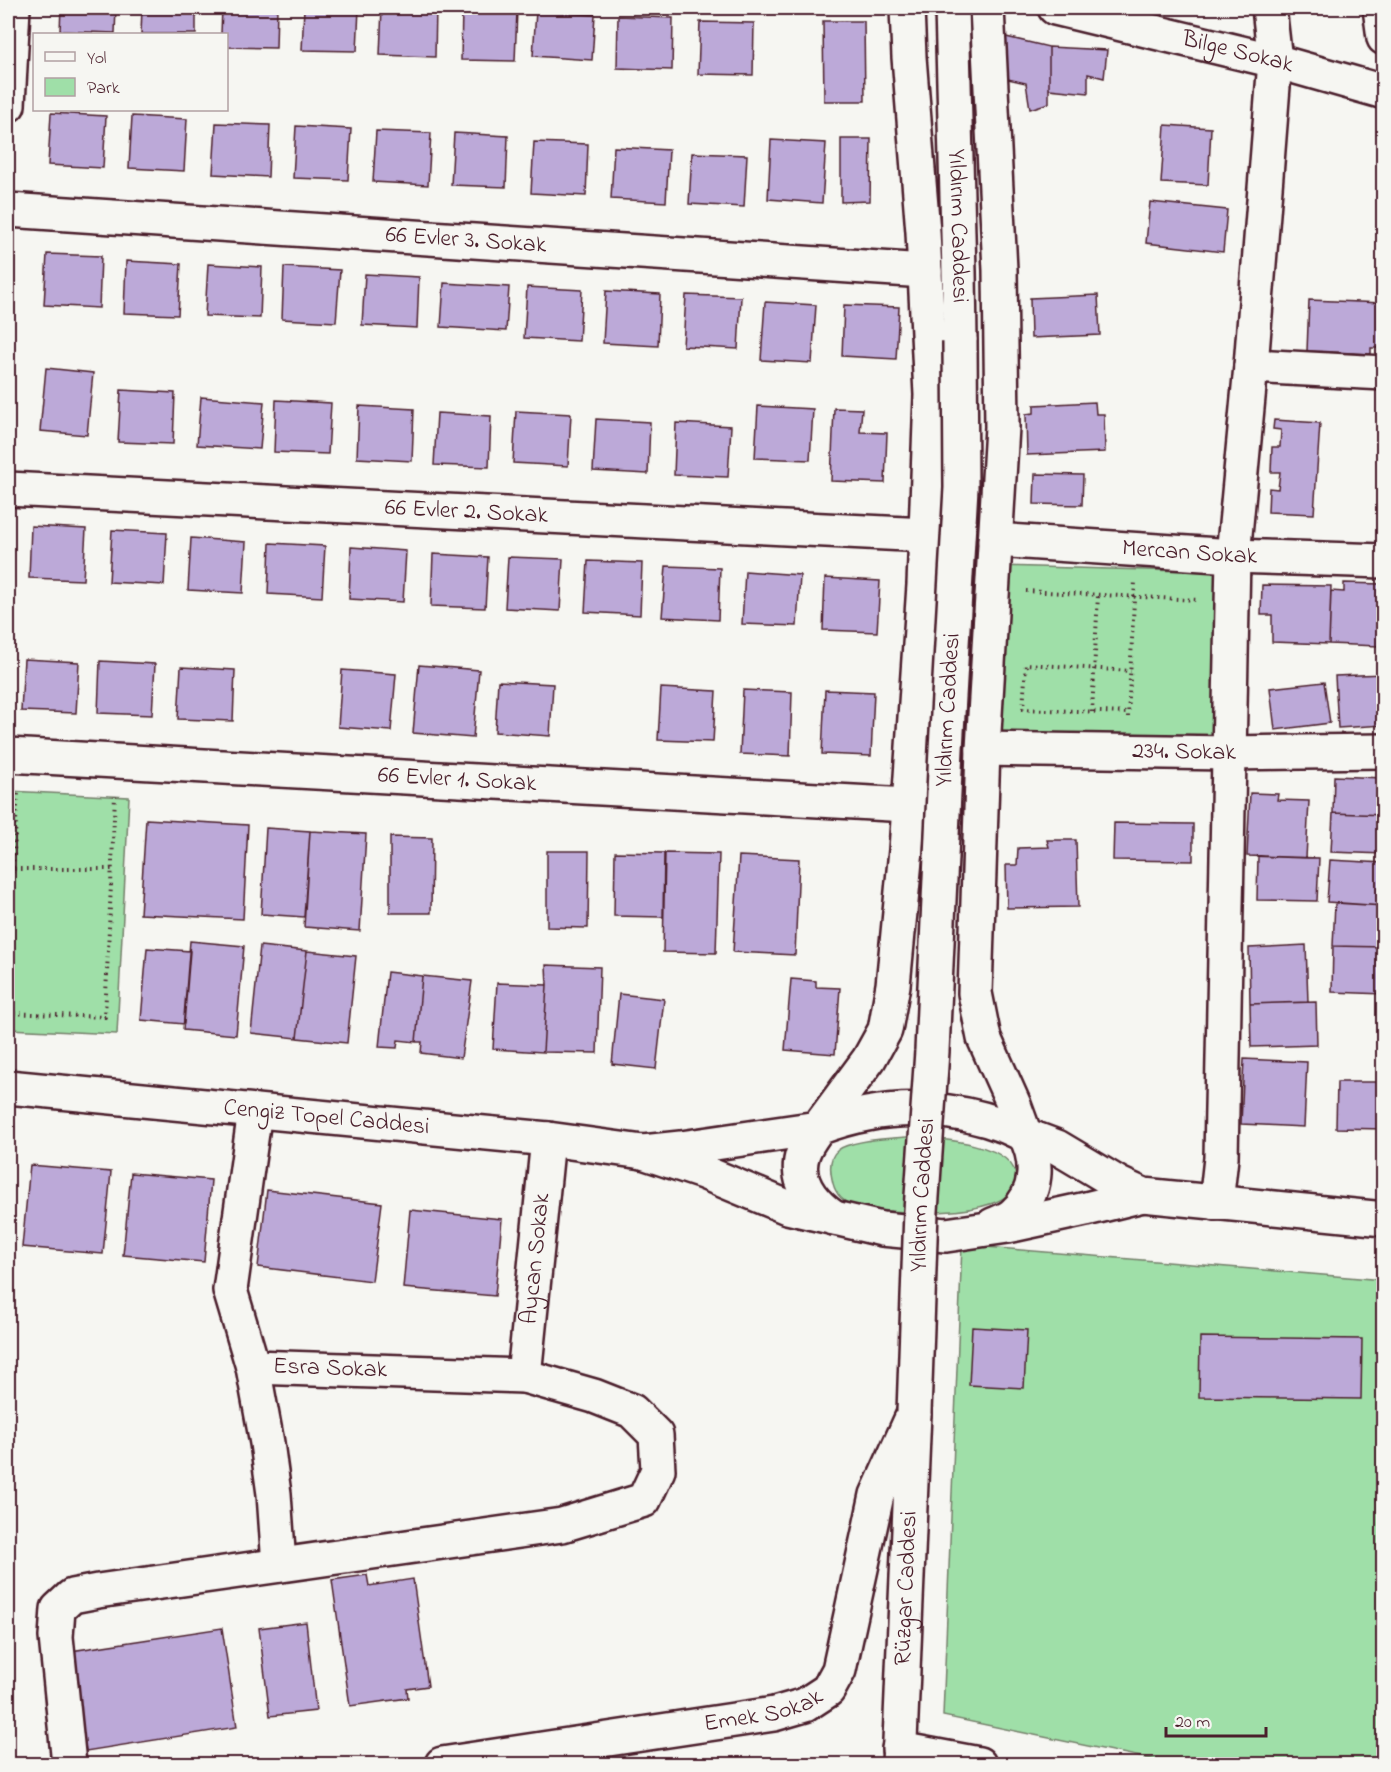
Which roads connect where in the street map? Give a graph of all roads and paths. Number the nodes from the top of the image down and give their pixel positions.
1 (13, 8) edge
2 (907, 8) edge
3 (952, 8) edge
4 (987, 8) edge
5 (1055, 8) edge
6 (1269, 8) edge
7 (1380, 8) edge
8 (1383, 38) edge
9 (1275, 61) junction
10 (1383, 92) edge
11 (8, 105) edge
12 (8, 210) edge
13 (925, 271) junction
14 (1251, 366) junction
15 (1383, 373) edge
16 (8, 489) edge
17 (926, 535) junction
18 (995, 540) junction
19 (1138, 549) junction
20 (1233, 555) junction
21 (1383, 561) edge
22 (1020, 591) dead end
23 (1098, 595) junction
24 (1134, 597) junction
25 (1231, 603) junction
26 (1094, 669) junction
27 (1131, 671) junction
28 (1014, 708) dead end
29 (1023, 709) junction
30 (1092, 712) junction
31 (1128, 713) junction
32 (1128, 723) dead end
33 (983, 749) junction
34 (1383, 752) edge
35 (1228, 753) junction
36 (8, 755) edge
37 (18, 791) dead end
38 (116, 796) dead end
39 (908, 805) junction
40 (10, 869) edge
41 (112, 869) junction
42 (8, 939) edge
43 (8, 1013) edge
44 (8, 1087) edge
45 (255, 1111) junction
46 (818, 1128) junction
47 (1025, 1135) junction
48 (548, 1139) junction
49 (643, 1152) junction
50 (1143, 1195) junction
51 (1216, 1203) junction
52 (834, 1218) junction
53 (1383, 1220) edge
54 (983, 1229) junction
55 (253, 1367) junction
56 (524, 1376) junction
57 (914, 1413) junction
58 (279, 1565) junction
59 (899, 1757) edge
60 (69, 1764) edge
61 (442, 1764) edge
62 (979, 1764) edge

1 - 11 street
2 - 13 street
3 - 57 street, Yıldırım Caddesi, bridge
4 - 18 street
5 - 9 street, Bilge Sokak
6 - 9 street
7 - 8 street
9 - 10 street, Bilge Sokak
9 - 14 street
12 - 13 street, 66 Evler 3. Sokak
13 - 17 street
14 - 15 street
14 - 20 street
16 - 17 street, 66 Evler 2. Sokak
17 - 39 street
18 - 19 street, Mercan Sokak
18 - 33 street
19 - 20 street, Mercan Sokak
19 - 24 path
20 - 21 street, Mercan Sokak
20 - 25 street
22 - 23 path
23 - 24 path
23 - 26 path
24 - 25 path
24 - 27 path
25 - 35 street
26 - 27 path
26 - 29 path
26 - 30 path
27 - 31 path
28 - 29 path
29 - 30 path
30 - 31 path
31 - 32 path
33 - 35 street, 234. Sokak
33 - 47 street
34 - 35 street, 234. Sokak
35 - 51 street
36 - 39 street, 66 Evler 1. Sokak
37 - 40 path
38 - 41 path
39 - 46 street
40 - 41 path
40 - 42 path
41 - 43 path
44 - 45 street, Cengiz Topel Caddesi
45 - 48 street, Cengiz Topel Caddesi
45 - 55 street, Esra Sokak
46 - 47 street
46 - 49 street
46 - 52 street
47 - 50 street
47 - 54 street
48 - 49 street, Cengiz Topel Caddesi
48 - 56 street, Aycan Sokak
49 - 52 street
50 - 51 street
50 - 54 street
51 - 53 street
52 - 54 street
55 - 56 street, Esra Sokak
55 - 58 street
56 - 58 street, Esra Sokak
57 - 59 street, Rüzgar Caddesi
57 - 61 street, Emek Sokak
58 - 60 street, Esra Sokak
59 - 62 street

